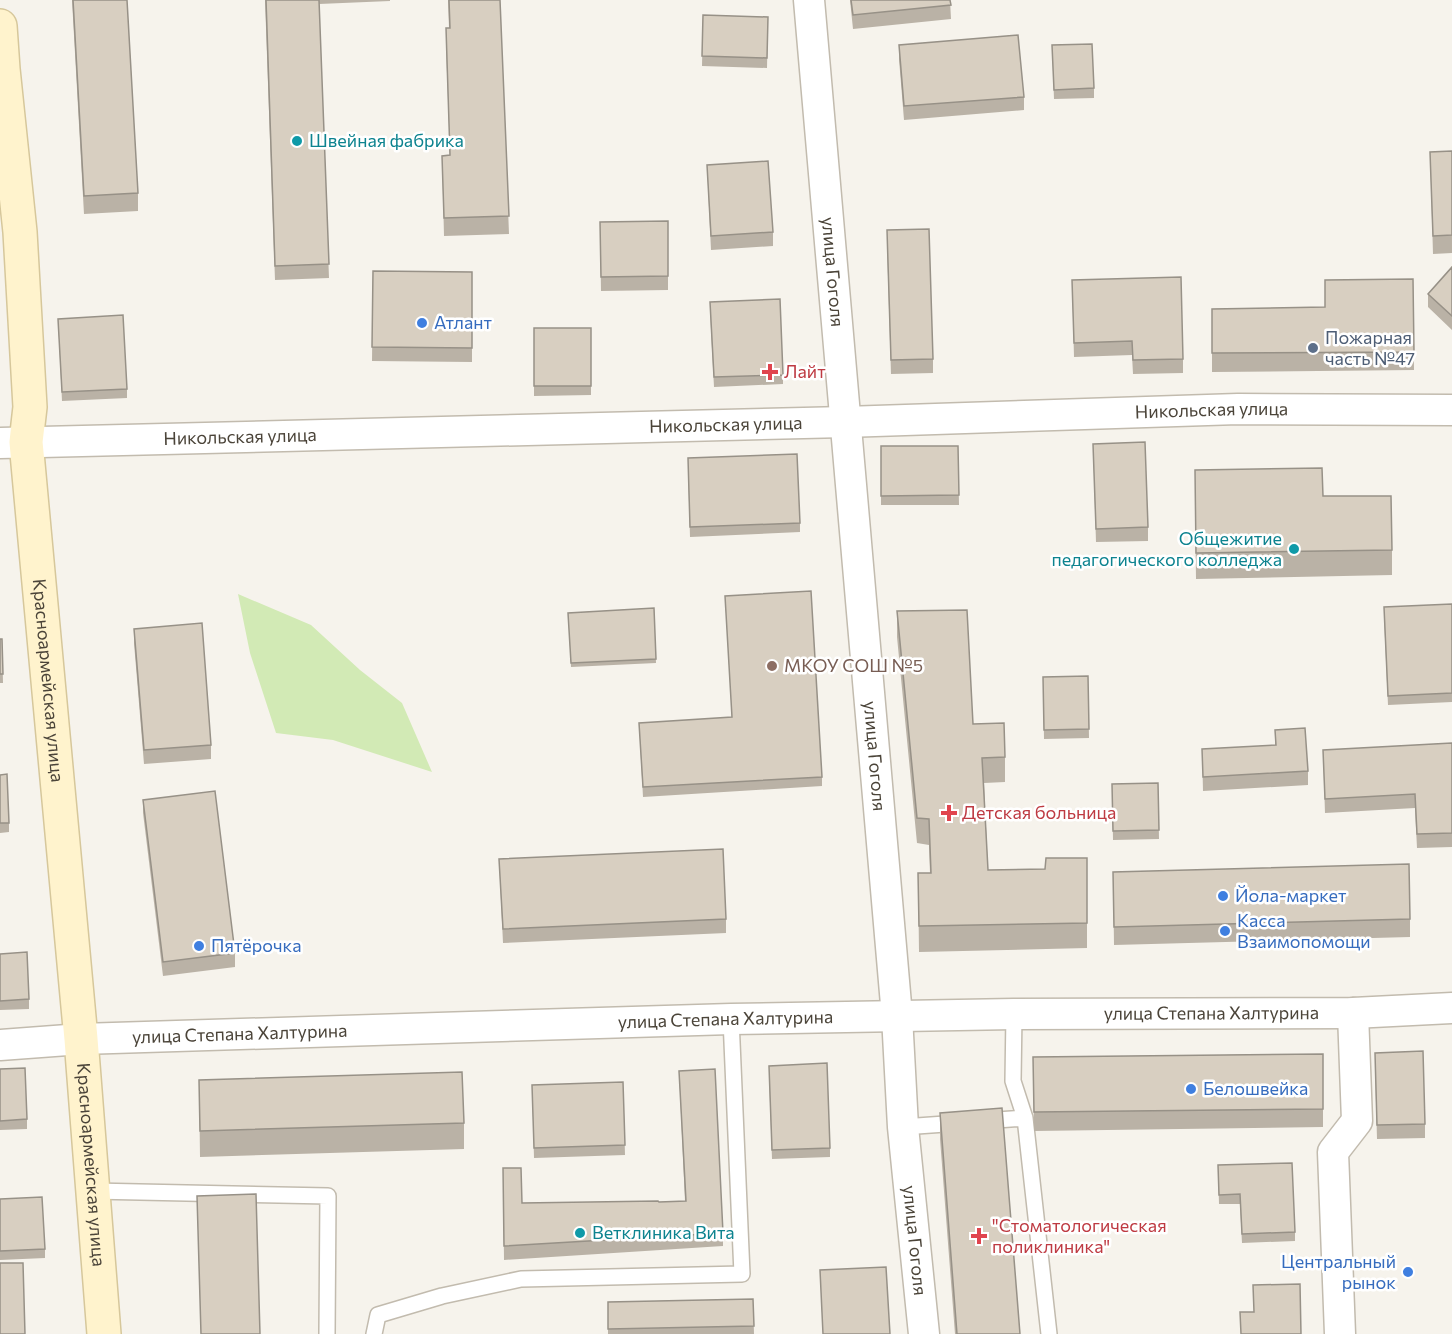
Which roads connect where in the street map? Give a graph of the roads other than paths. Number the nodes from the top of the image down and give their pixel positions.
1 (809, 0) edge
2 (0, 26) edge
3 (1452, 410) edge
4 (845, 422) junction
5 (13, 442) edge
6 (1452, 1008) edge
7 (1353, 1013) junction
8 (1014, 1014) junction
9 (897, 1016) junction
10 (731, 1019) junction
11 (81, 1039) junction
12 (0, 1045) edge
13 (1025, 1118) junction
14 (903, 1127) junction
15 (93, 1191) junction
16 (104, 1334) edge
17 (327, 1334) edge
18 (374, 1334) edge
19 (924, 1334) edge
20 (1049, 1334) edge
21 (1340, 1334) edge

1 - 4 street, улица Гоголя
2 - 5 main road, Красноармейская улица
3 - 4 street, Никольская улица
4 - 5 street, Никольская улица
4 - 9 street, улица Гоголя
5 - 11 main road, Красноармейская улица
6 - 7 street, улица Степана Халтурина
7 - 8 street, улица Степана Халтурина
7 - 21 street
8 - 9 street, улица Степана Халтурина
8 - 13 lane
9 - 10 street, улица Степана Халтурина
9 - 14 street, улица Гоголя
10 - 11 street, улица Степана Халтурина
10 - 18 lane
11 - 12 street, улица Степана Халтурина
11 - 15 main road, Красноармейская улица
13 - 14 lane
13 - 20 lane
14 - 19 street, улица Гоголя
15 - 16 main road, Красноармейская улица
15 - 17 lane

